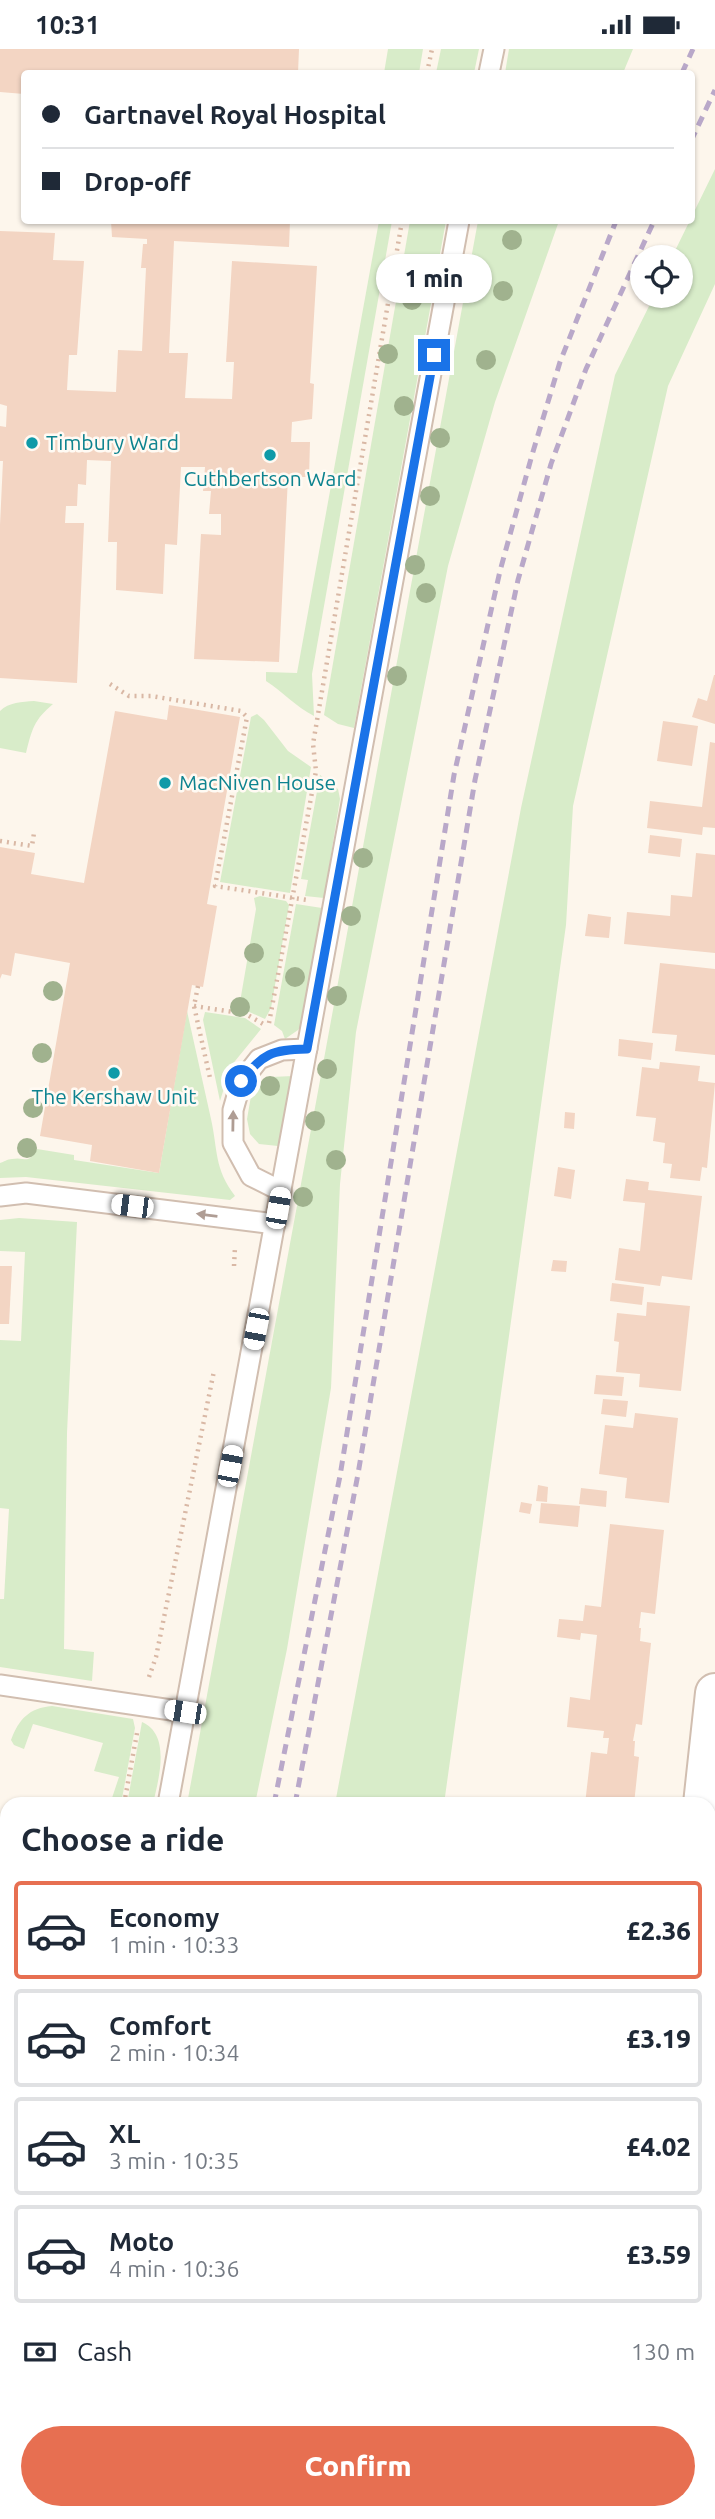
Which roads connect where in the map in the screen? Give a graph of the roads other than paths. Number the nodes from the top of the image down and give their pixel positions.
1 (494, 49) edge
2 (490, 70) edge
3 (458, 224) edge
4 (307, 1049) junction
5 (281, 1191) junction
6 (0, 1196) edge
7 (275, 1224) junction
8 (6, 1686) edge
9 (715, 1693) edge
10 (185, 1712) junction
11 (169, 1797) edge
12 (705, 1797) edge

1 - 2 lane
3 - 4 lane
4 - 5 lane
5 -> 4 lane
5 - 7 lane
7 -> 6 lane
7 - 10 lane
8 - 10 lane
9 - 12 street
10 - 11 lane

